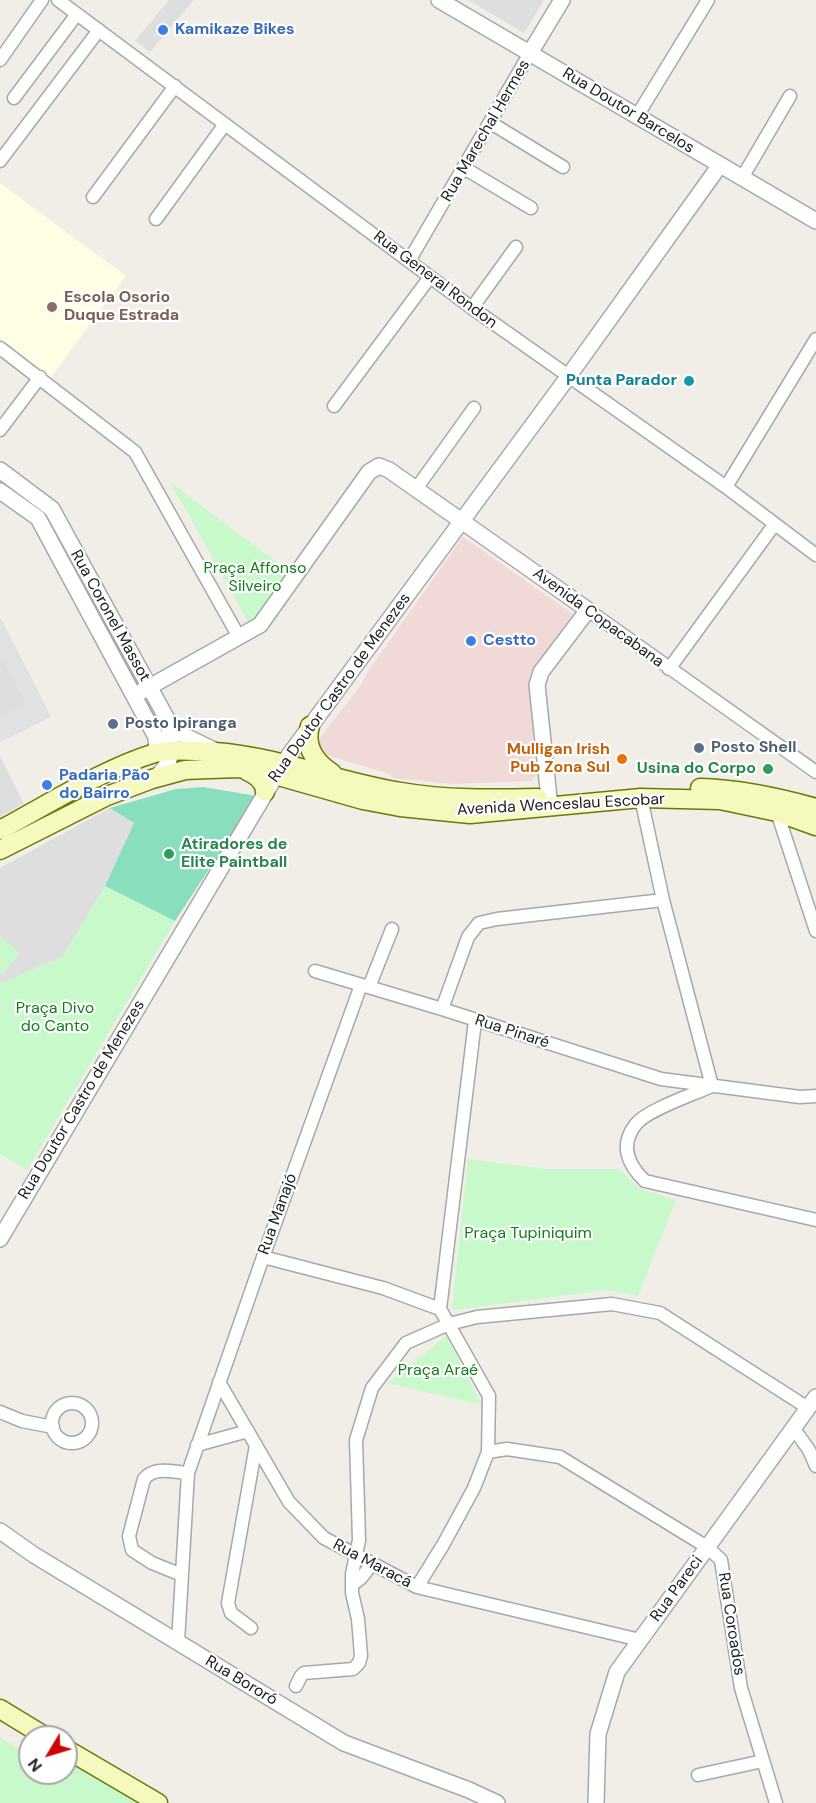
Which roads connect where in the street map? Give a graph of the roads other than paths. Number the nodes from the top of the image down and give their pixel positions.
1 (42, 0) edge
2 (58, 0) edge
3 (439, 0) edge
4 (562, 0) edge
5 (708, 0) edge
6 (77, 14) junction
7 (99, 30) junction
8 (530, 53) junction
9 (0, 60) edge
10 (175, 86) junction
11 (790, 96) dead end
12 (14, 98) dead end
13 (637, 116) junction
14 (491, 123) junction
15 (225, 124) junction
16 (0, 161) edge
17 (720, 165) junction
18 (563, 167) dead end
19 (464, 168) junction
20 (742, 178) junction
21 (93, 197) dead end
22 (531, 208) dead end
23 (156, 219) dead end
24 (816, 222) edge
25 (516, 247) dead end
26 (409, 261) junction
27 (430, 277) junction
28 (472, 309) junction
29 (816, 339) edge
30 (0, 348) edge
31 (568, 377) junction
32 (40, 378) junction
33 (334, 406) dead end
34 (474, 408) dead end
35 (0, 429) edge
36 (0, 470) edge
37 (726, 487) junction
38 (416, 489) junction
39 (0, 491) edge
40 (462, 521) junction
41 (774, 525) junction
42 (816, 555) edge
43 (588, 610) junction
44 (239, 637) junction
45 (669, 669) junction
46 (149, 686) junction
47 (135, 695) junction
48 (167, 719) junction
49 (310, 726) junction
50 (216, 751) junction
51 (164, 752) junction
52 (240, 768) junction
53 (280, 769) junction
54 (816, 772) edge
55 (339, 777) junction
56 (152, 779) junction
57 (265, 792) junction
58 (549, 798) junction
59 (641, 798) junction
60 (816, 808) edge
61 (527, 810) junction
62 (777, 812) junction
63 (816, 826) edge
64 (0, 830) edge
65 (0, 850) edge
66 (663, 900) junction
67 (392, 929) dead end
68 (816, 931) edge
69 (315, 971) dead end
70 (365, 986) junction
71 (442, 1009) junction
72 (475, 1021) junction
73 (711, 1086) junction
74 (816, 1096) edge
75 (816, 1220) edge
76 (0, 1239) edge
77 (263, 1257) junction
78 (440, 1309) junction
79 (449, 1324) junction
80 (219, 1382) junction
81 (812, 1402) edge
82 (0, 1412) edge
83 (53, 1427) dead end
84 (794, 1429) junction
85 (248, 1431) junction
86 (197, 1445) junction
87 (256, 1445) junction
88 (488, 1452) junction
89 (816, 1466) edge
90 (188, 1473) junction
91 (0, 1531) edge
92 (707, 1547) junction
93 (356, 1555) junction
94 (372, 1564) junction
95 (182, 1575) junction
96 (352, 1585) junction
97 (417, 1587) junction
98 (251, 1628) dead end
99 (640, 1640) junction
100 (178, 1642) junction
101 (296, 1686) dead end
102 (0, 1709) edge
103 (26, 1725) edge
104 (78, 1756) edge
105 (763, 1761) junction
106 (698, 1775) dead end
107 (158, 1803) edge
108 (497, 1803) edge
109 (596, 1803) edge
110 (776, 1803) edge

1 - 9 street
2 - 6 street, Rua General Rondon
3 - 8 street, Rua Doutor Barcelos
4 - 8 street, Rua Marechal Hermes
5 - 13 street
6 - 7 street, Rua General Rondon
6 - 12 street
7 - 10 street, Rua General Rondon
7 - 16 street
8 - 13 street, Rua Doutor Barcelos
8 - 14 street, Rua Marechal Hermes
10 - 15 street, Rua General Rondon
10 - 21 street
11 - 20 street
13 - 17 street, Rua Doutor Barcelos
14 - 18 street
14 - 19 street, Rua Marechal Hermes
15 - 23 street
15 - 26 street, Rua General Rondon
17 - 20 street, Rua Doutor Barcelos
17 - 31 street, Rua Doutor Castro de Menezes
19 - 22 street
19 - 26 street, Rua Marechal Hermes
20 - 24 street, Rua Doutor Barcelos
25 - 28 street
26 - 27 street, Rua General Rondon
27 - 28 street, Rua General Rondon
27 - 33 street
28 - 31 street, Rua General Rondon
29 - 37 street
30 - 32 street
31 - 37 street, Rua General Rondon
31 - 40 street, Rua Doutor Castro de Menezes
32 - 35 street
32 - 44 street
34 - 38 street
36 - 46 street, Rua Coronel Massot
37 - 41 street, Rua General Rondon
38 - 40 street, Avenida Copacabana
38 - 44 street, Avenida Copacabana
39 - 47 street, Rua Coronel Massot
40 - 43 street, Avenida Copacabana
40 - 49 street, Rua Doutor Castro de Menezes
41 - 42 street, Rua General Rondon
41 - 45 street
43 - 45 street, Avenida Copacabana
43 - 58 street
44 - 46 street
45 - 54 street, Avenida Copacabana
46 - 47 street
46 - 48 street, Rua Coronel Massot
47 - 51 street, Rua Coronel Massot
48 - 50 street
48 - 51 street, Rua Coronel Massot
49 - 53 street, Rua Doutor Castro de Menezes
49 - 55 main road
50 - 51 main road, Avenida Wenceslau Escobar
50 - 53 main road, Avenida Wenceslau Escobar
51 - 56 street
51 - 64 main road, Avenida Wenceslau Escobar
52 - 53 main road, Avenida Wenceslau Escobar
52 - 56 main road, Avenida Wenceslau Escobar
52 - 57 main road
53 - 55 main road, Avenida Wenceslau Escobar
53 - 57 street, Rua Doutor Castro de Menezes
53 - 61 main road, Avenida Wenceslau Escobar
55 - 58 main road, Avenida Wenceslau Escobar
56 - 65 main road, Avenida Wenceslau Escobar
57 - 76 street, Rua Doutor Castro de Menezes
58 - 60 main road, Avenida Wenceslau Escobar
58 - 61 main road
59 - 61 main road, Avenida Wenceslau Escobar
59 - 62 main road, Avenida Wenceslau Escobar
59 - 66 street
62 - 63 main road, Avenida Wenceslau Escobar
62 - 68 street
66 - 71 street
66 - 73 street
67 - 70 street, Rua Manajó
69 - 70 street, Rua Pinaré
70 - 71 street, Rua Pinaré
70 - 77 street, Rua Manajó
71 - 72 street, Rua Pinaré
72 - 73 street, Rua Pinaré
72 - 78 street
73 - 74 street, Rua Pinaré
73 - 75 street
77 - 78 street
77 - 80 street, Rua Manajó
78 - 79 street
79 - 81 street
79 - 88 street
79 - 93 street
80 - 85 street, Rua Maracá
80 - 86 street, Rua Manajó
81 - 84 street, Rua Pareci
82 - 83 street
84 - 89 street
84 - 92 street, Rua Pareci
85 - 86 street
85 - 87 street, Rua Maracá
86 - 90 street, Rua Manajó
87 - 93 street, Rua Maracá
87 - 98 street
88 - 92 street, Rua Coroados
88 - 97 street
90 - 95 street, Rua Manajó
90 - 95 street
91 - 100 street, Rua Bororó
92 - 99 street, Rua Pareci
92 - 105 street, Rua Coroados
93 - 94 street, Rua Maracá
93 - 96 street
94 - 96 street
94 - 97 street, Rua Maracá
95 - 100 street, Rua Manajó
96 - 101 street
97 - 99 street, Rua Maracá
99 - 109 street, Rua Pareci
100 - 108 street, Rua Bororó
102 - 103 main road
104 - 107 main road
105 - 106 street
105 - 110 street, Rua Coroados

